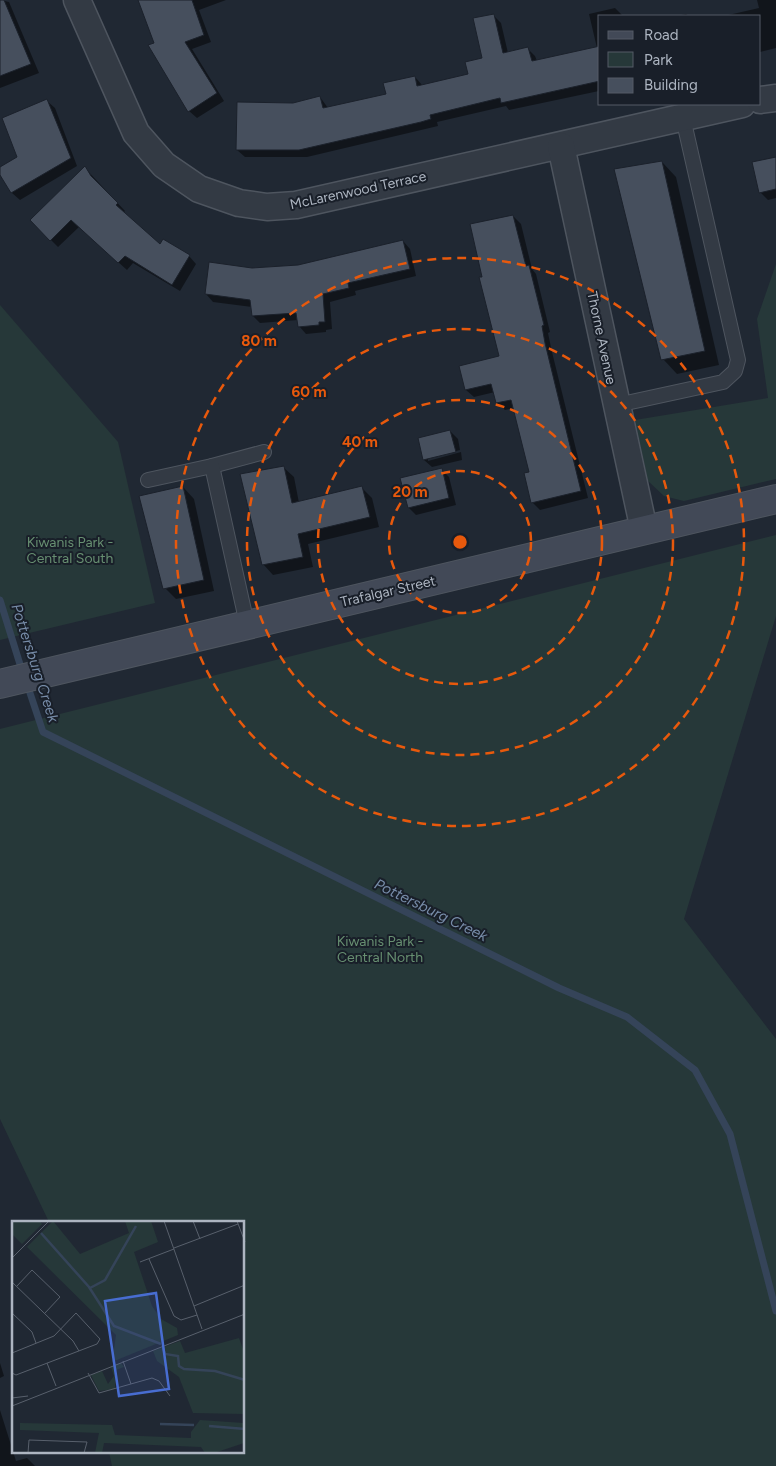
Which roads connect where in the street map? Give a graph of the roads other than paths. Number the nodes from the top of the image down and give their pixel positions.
1 (77, 0) edge
2 (776, 98) edge
3 (761, 100) edge
4 (738, 105) edge
5 (683, 118) junction
6 (561, 146) junction
7 (617, 405) junction
8 (264, 452) dead end
9 (212, 466) junction
10 (148, 480) dead end
11 (776, 499) edge
12 (644, 530) junction
13 (247, 624) junction
14 (0, 684) edge

1 - 6 street, McLarenwood Terrace
2 - 3 street
4 - 5 street, McLarenwood Terrace
5 - 6 street, McLarenwood Terrace
5 - 7 lane
6 - 7 street, Thorne Avenue
7 - 12 street, Thorne Avenue
8 - 9 lane
9 - 10 lane
9 - 13 lane
11 - 12 main road, Trafalgar Street
12 - 13 main road, Trafalgar Street
13 - 14 main road, Trafalgar Street

